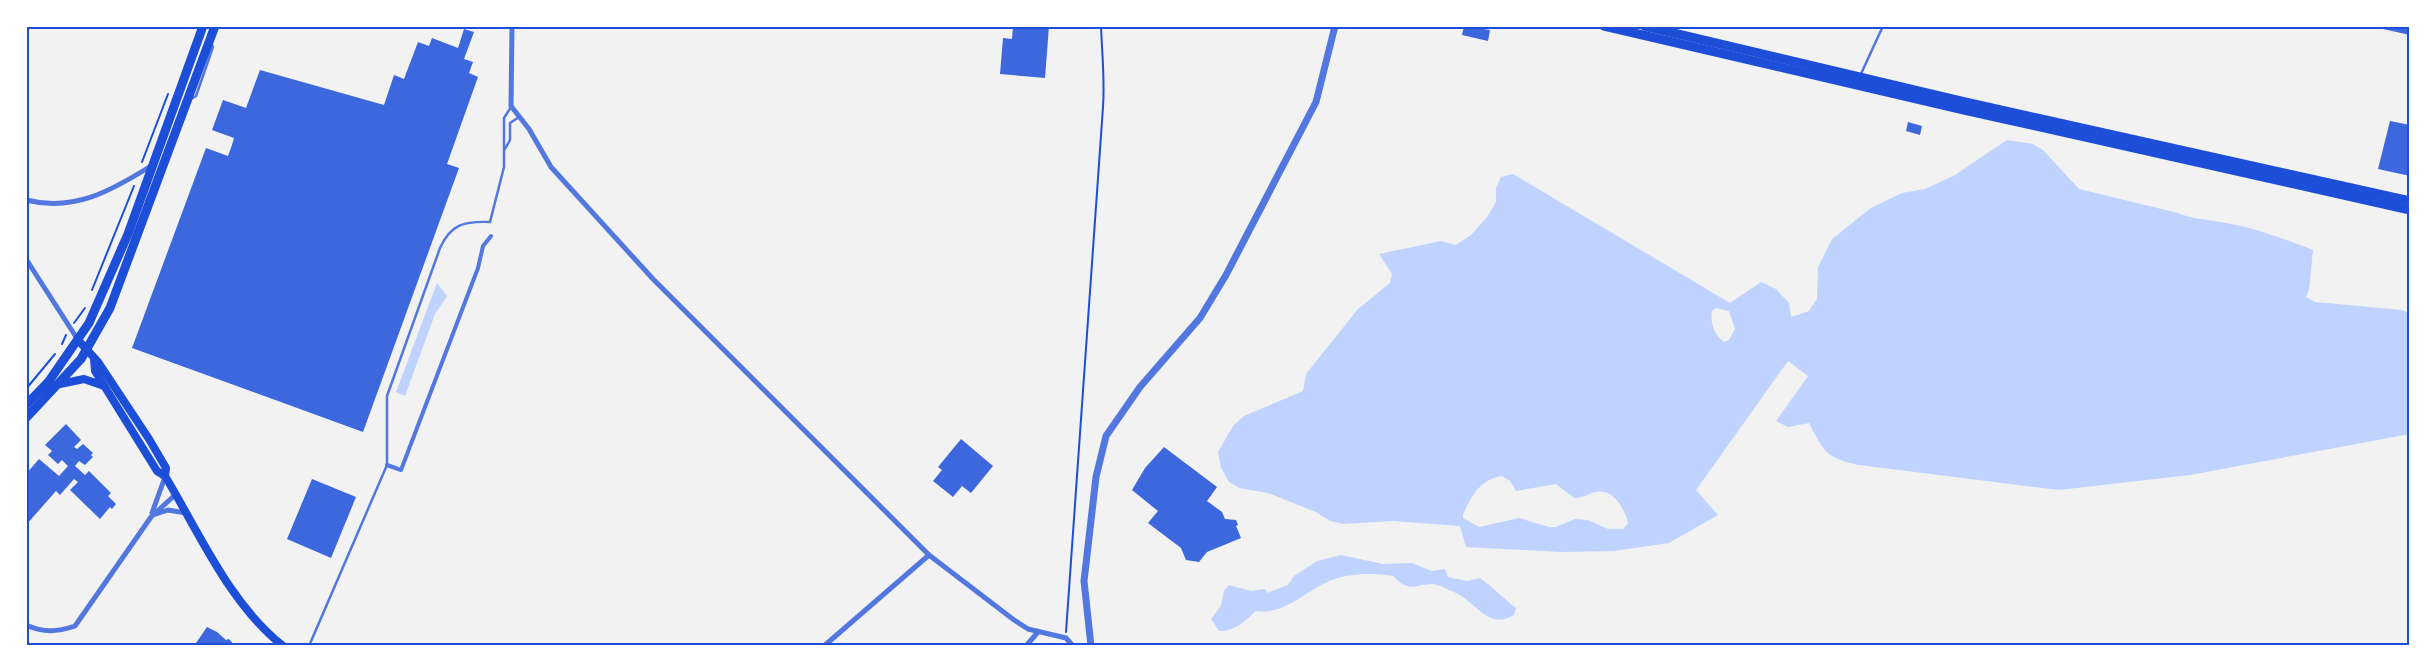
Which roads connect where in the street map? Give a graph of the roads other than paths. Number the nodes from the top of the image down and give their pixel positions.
1 (203, 26) edge
2 (215, 26) edge
3 (512, 26) edge
4 (1335, 26) edge
5 (1604, 26) edge
6 (1644, 26) edge
7 (1883, 26) edge
8 (1858, 80) junction
9 (511, 106) junction
10 (520, 117) junction
11 (504, 150) junction
12 (151, 166) junction
13 (26, 200) edge
14 (2410, 200) edge
15 (2410, 210) edge
16 (491, 236) dead end
17 (26, 259) edge
18 (78, 340) junction
19 (86, 351) junction
20 (94, 359) junction
21 (60, 384) junction
22 (104, 386) junction
23 (26, 405) edge
24 (26, 418) edge
25 (387, 465) junction
26 (165, 476) junction
27 (176, 494) junction
28 (189, 514) junction
29 (151, 517) junction
30 (930, 555) junction
31 (26, 625) edge
32 (1038, 632) junction
33 (283, 646) edge
34 (309, 646) edge
35 (824, 646) edge
36 (1026, 646) edge
37 (1074, 646) edge
38 (1091, 646) edge

1 - 12 main road
2 - 19 main road
3 - 9 street
4 - 38 street
5 - 8 main road
6 - 8 main road
7 - 8 lane
8 - 14 main road
8 - 15 main road
9 - 10 street
9 - 11 lane
10 - 11 lane
10 - 30 street
11 - 25 lane
12 - 13 street
12 - 18 main road
16 - 25 street
17 - 18 street
18 - 19 main road
18 - 23 main road
19 - 20 main road
19 - 21 main road
20 - 22 main road
20 - 26 main road
21 - 22 main road
21 - 24 main road
22 - 26 main road
25 - 34 lane
26 - 27 main road
26 - 29 street
27 - 28 main road
27 - 29 street
28 - 29 street
28 - 33 main road
29 - 31 street
30 - 32 street
30 - 35 street
32 - 36 street
32 - 37 street

